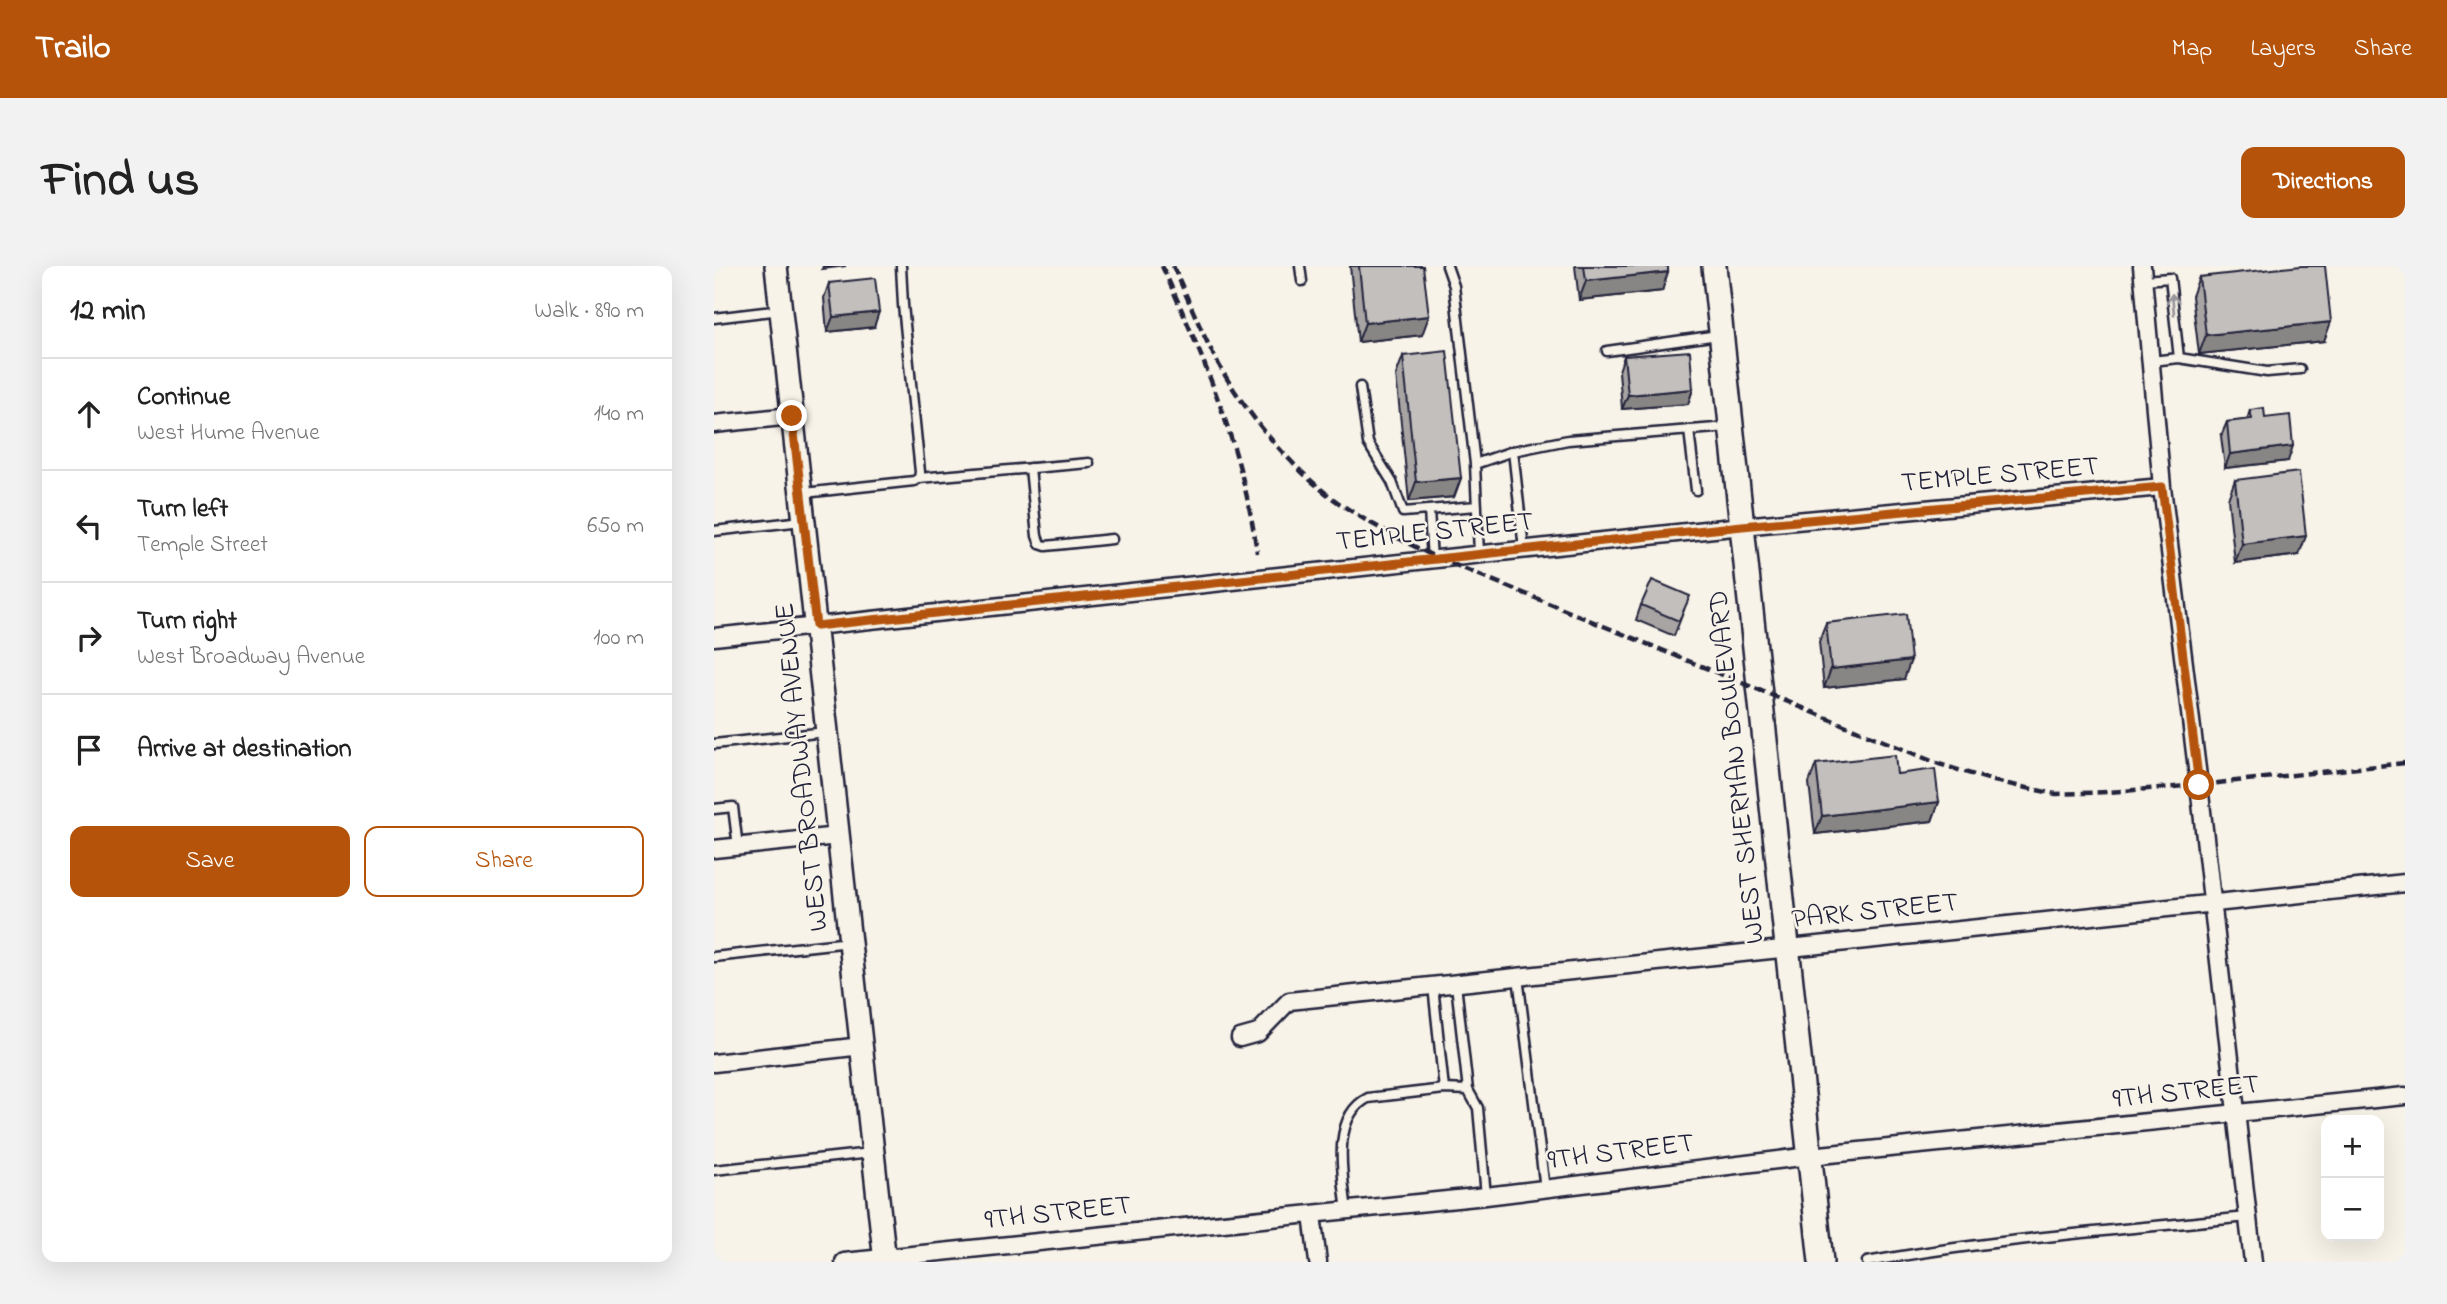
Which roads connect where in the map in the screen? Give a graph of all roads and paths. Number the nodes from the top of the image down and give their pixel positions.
1 (776, 266) edge
2 (901, 266) edge
3 (1300, 266) edge
4 (1447, 266) edge
5 (1714, 266) edge
6 (2142, 273) edge
7 (1302, 281) dead end
8 (781, 310) junction
9 (714, 318) edge
10 (1721, 334) junction
11 (1607, 351) dead end
12 (2179, 358) junction
13 (2151, 361) junction
14 (2300, 369) dead end
15 (1360, 387) dead end
16 (792, 416) junction
17 (714, 424) edge
18 (1731, 426) junction
19 (1689, 430) junction
20 (1513, 451) junction
21 (1089, 463) dead end
22 (1475, 464) junction
23 (1030, 468) junction
24 (919, 478) junction
25 (2162, 487) junction
26 (1696, 491) dead end
27 (801, 493) junction
28 (1477, 506) junction
29 (1429, 510) junction
30 (804, 521) junction
31 (1742, 526) junction
32 (714, 530) edge
33 (1112, 539) dead end
34 (1524, 549) junction
35 (1479, 554) junction
36 (1432, 560) junction
37 (816, 626) junction
38 (714, 637) edge
39 (826, 732) junction
40 (714, 744) edge
41 (714, 809) edge
42 (838, 836) junction
43 (738, 847) junction
44 (714, 849) edge
45 (2405, 883) edge
46 (2213, 902) junction
47 (850, 942) junction
48 (1788, 948) junction
49 (714, 957) edge
50 (1518, 977) junction
51 (1456, 984) junction
52 (1433, 986) junction
53 (1240, 1038) dead end
54 (862, 1046) junction
55 (714, 1063) edge
56 (1444, 1089) junction
57 (1468, 1090) junction
58 (2405, 1097) edge
59 (2236, 1115) junction
60 (873, 1153) junction
61 (1810, 1156) junction
62 (714, 1170) edge
63 (1545, 1189) junction
64 (1486, 1196) junction
65 (1347, 1211) junction
66 (1312, 1215) junction
67 (2248, 1217) junction
68 (885, 1260) edge
69 (844, 1262) edge
70 (1318, 1262) edge
71 (1821, 1262) edge
72 (1867, 1262) edge
73 (2253, 1262) edge

1 - 8 street, WEST BROADWAY AVENUE
2 - 24 lane
3 - 7 lane
4 - 22 lane
5 - 10 main road, WEST SHERMAN BOULEVARD
12 -> 6 lane
6 - 13 street
8 - 9 lane
8 - 16 street, WEST BROADWAY AVENUE
10 - 11 lane
10 - 18 main road, WEST SHERMAN BOULEVARD
12 - 13 lane
12 - 14 lane
13 - 25 street
15 - 29 lane
16 - 17 street
16 - 27 street, WEST BROADWAY AVENUE
18 - 19 lane
18 - 31 main road, WEST SHERMAN BOULEVARD
19 - 20 lane
19 - 26 lane
20 - 22 lane
20 - 34 lane
21 - 23 lane
22 - 28 lane
23 - 24 lane
23 - 33 lane
24 - 27 lane
25 - 31 street, TEMPLE STREET
25 - 46 street
27 - 30 street, WEST BROADWAY AVENUE
28 - 29 lane
28 - 35 lane
29 - 36 lane
30 - 32 lane
30 - 37 street, WEST BROADWAY AVENUE
31 - 34 street, TEMPLE STREET
31 - 48 main road, WEST SHERMAN BOULEVARD
34 - 35 street, TEMPLE STREET
35 - 36 street, TEMPLE STREET
36 - 37 street, TEMPLE STREET
37 - 38 street, TEMPLE STREET
37 - 39 street, WEST BROADWAY AVENUE
39 - 40 lane
39 - 42 street, WEST BROADWAY AVENUE
41 - 43 lane
42 - 43 street
42 - 47 street, WEST BROADWAY AVENUE
43 - 44 street
45 - 46 street, PARK STREET
46 - 48 street, PARK STREET
46 - 59 street
47 - 49 lane
47 - 54 street, WEST BROADWAY AVENUE
48 - 50 street, PARK STREET
48 - 61 main road, WEST SHERMAN BOULEVARD
50 - 51 street, PARK STREET
50 - 63 lane
51 - 52 street, PARK STREET
51 - 57 lane
52 - 53 street, PARK STREET
52 - 56 lane
54 - 55 street
54 - 60 street, WEST BROADWAY AVENUE
56 - 57 lane
56 - 65 lane
57 - 64 lane
58 - 59 street, 9TH STREET
59 - 61 street, 9TH STREET
59 - 67 street
60 - 62 lane
60 - 68 street, WEST BROADWAY AVENUE
61 - 63 street, 9TH STREET
61 - 71 main road, WEST SHERMAN BOULEVARD
63 - 64 street, 9TH STREET
64 - 65 street, 9TH STREET
65 - 66 street, 9TH STREET
66 - 68 street, 9TH STREET
66 - 70 street
67 - 72 lane
67 - 73 street
68 - 69 street, 9TH STREET

